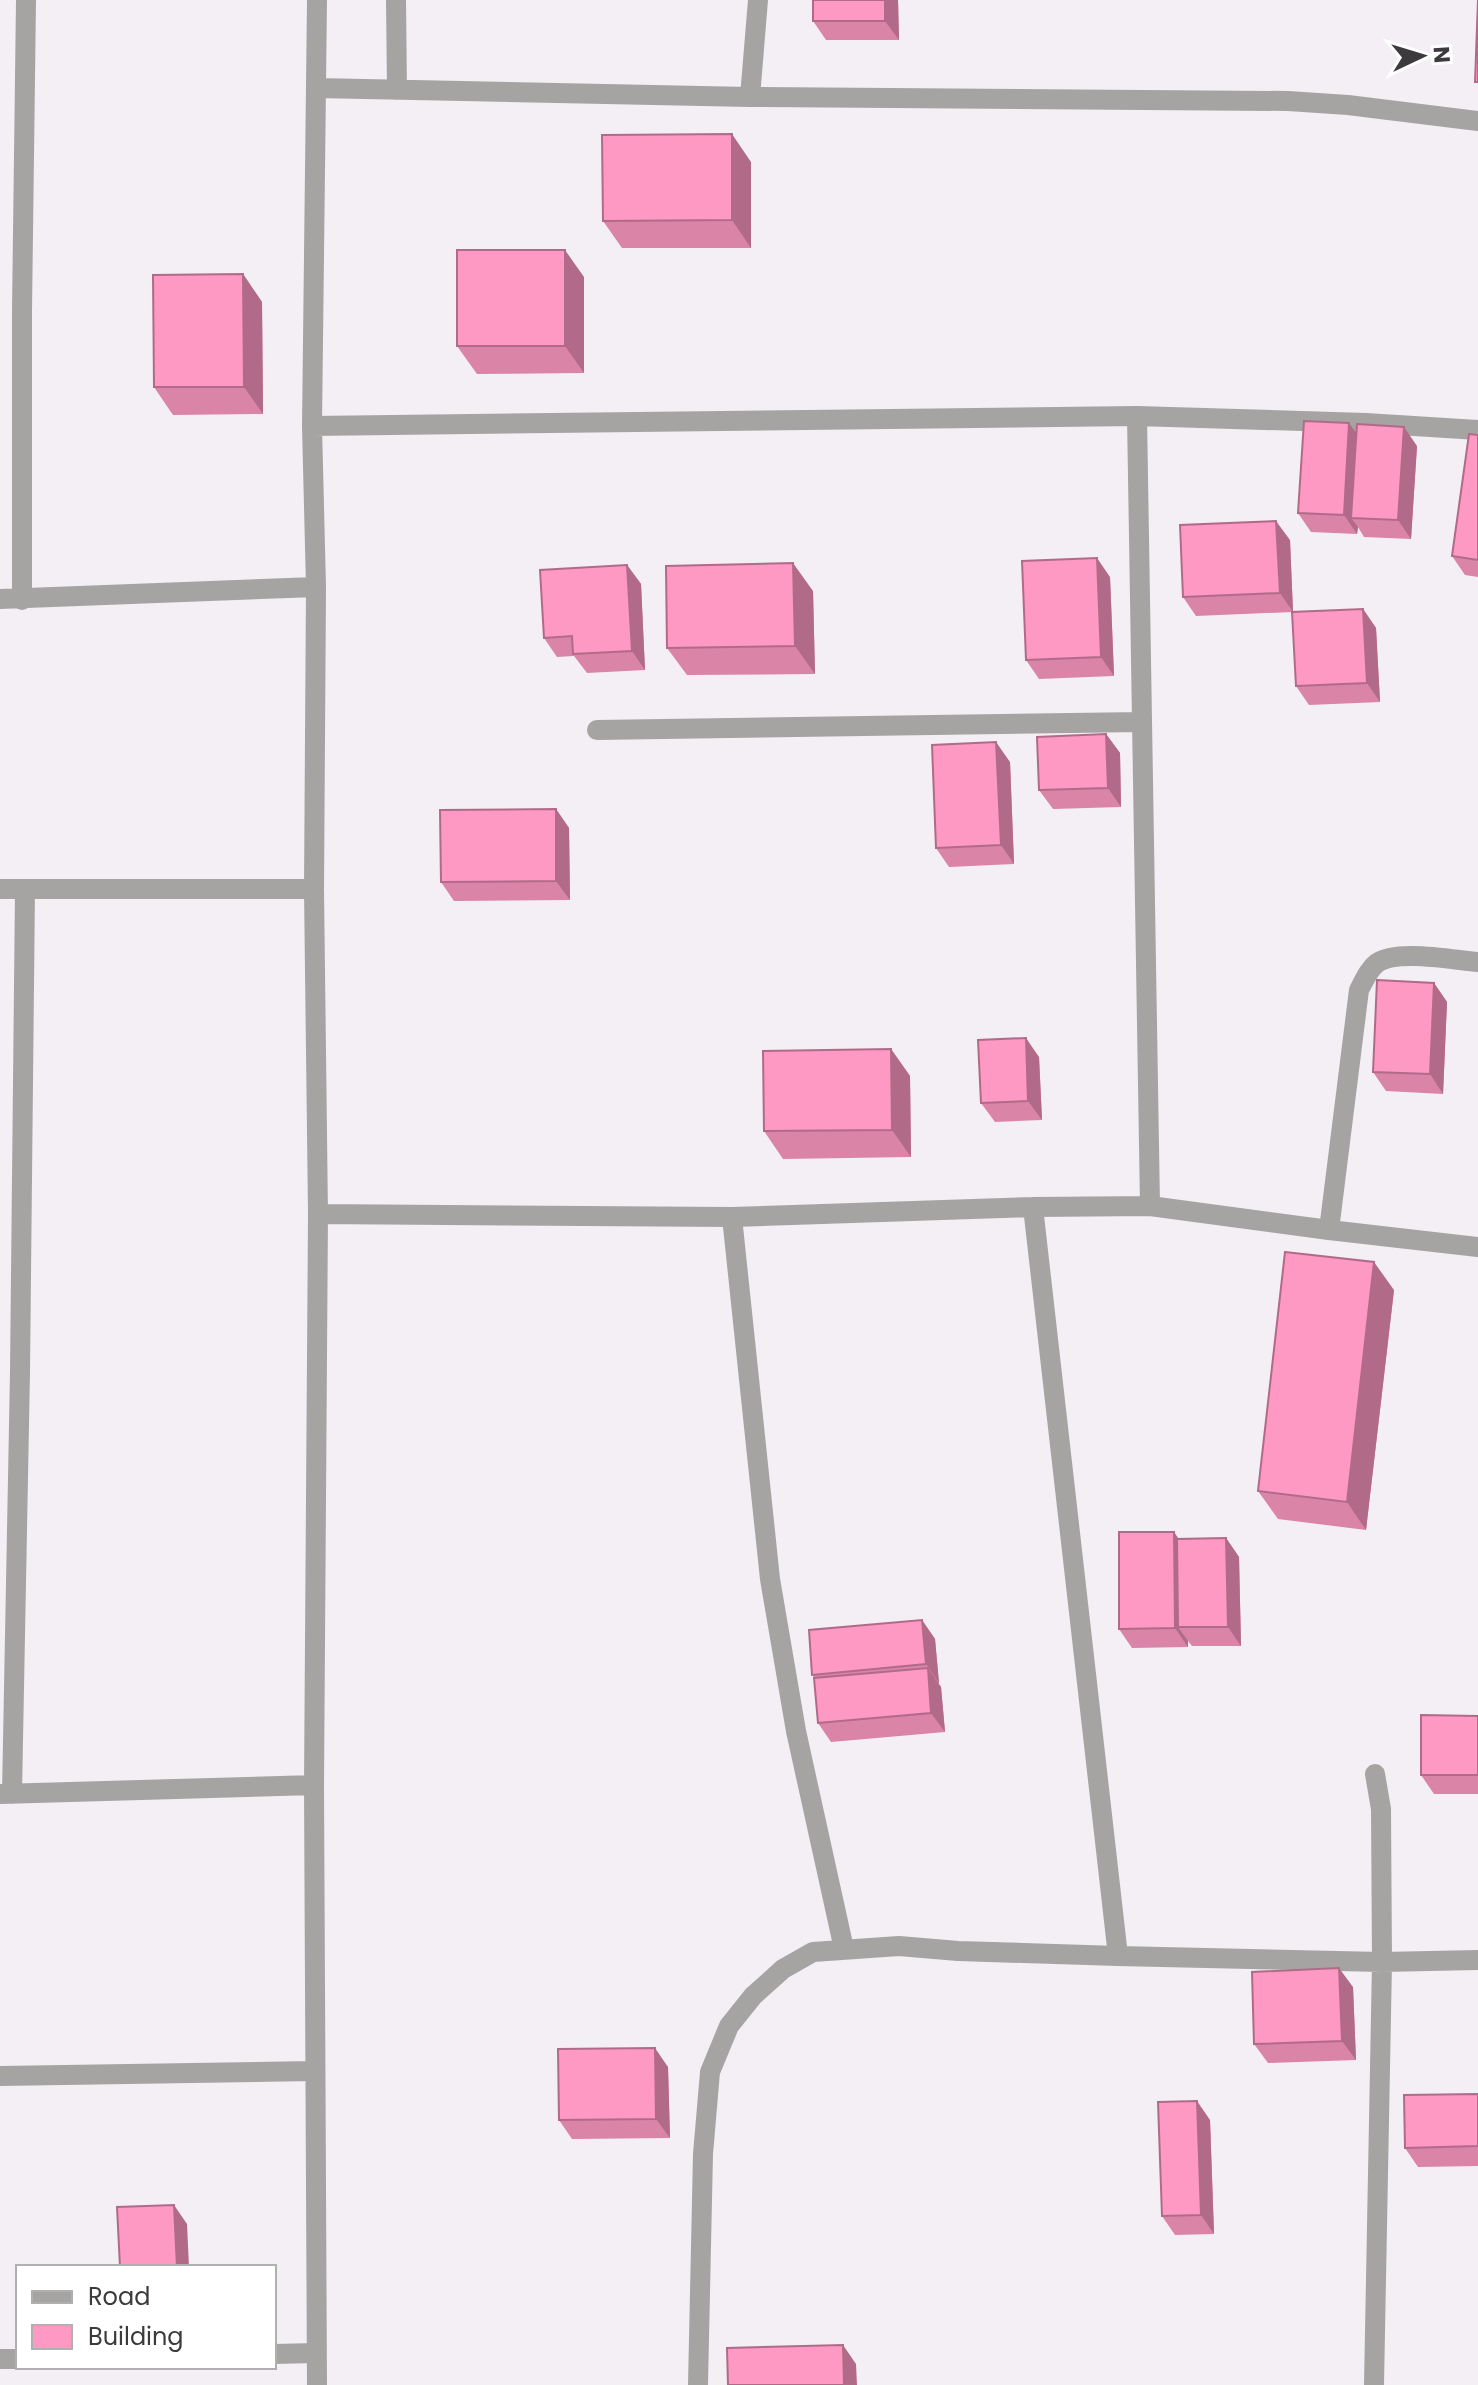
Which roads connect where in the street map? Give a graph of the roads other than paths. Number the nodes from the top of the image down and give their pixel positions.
1 (26, 0) edge
2 (317, 0) edge
3 (396, 0) edge
4 (758, 0) edge
5 (316, 88) junction
6 (397, 90) junction
7 (750, 97) junction
8 (1478, 121) edge
9 (22, 311) junction
10 (0, 312) edge
11 (1137, 416) junction
12 (312, 426) junction
13 (1478, 430) edge
14 (316, 587) junction
15 (0, 599) edge
16 (22, 600) junction
17 (1142, 722) junction
18 (597, 730) dead end
19 (0, 889) edge
20 (25, 889) junction
21 (314, 889) junction
22 (1478, 962) edge
23 (1150, 1206) junction
24 (1033, 1207) junction
25 (318, 1214) junction
26 (732, 1217) junction
27 (1329, 1230) junction
28 (1478, 1247) edge
29 (9, 1502) edge
30 (1375, 1774) dead end
31 (314, 1785) junction
32 (6, 1794) edge
33 (844, 1949) junction
34 (1118, 1956) junction
35 (1478, 1960) edge
36 (1382, 1962) junction
37 (315, 2071) junction
38 (0, 2076) edge
39 (316, 2353) junction
40 (276, 2354) edge
41 (317, 2385) edge
42 (698, 2385) edge
43 (1374, 2385) edge

1 - 9 street
2 - 5 street
3 - 6 street
4 - 7 street
5 - 6 street
5 - 12 street
6 - 7 street
7 - 8 street
9 - 10 street
9 - 16 street
11 - 12 street
11 - 13 street
11 - 17 street
12 - 14 street
14 - 16 street
14 - 21 street
15 - 16 street
17 - 18 street
17 - 23 street
19 - 20 street
20 - 21 street
20 - 29 street
21 - 25 street
22 - 27 street
23 - 24 street
23 - 27 street
24 - 26 street
24 - 34 street
25 - 26 street
25 - 31 street
26 - 33 street
27 - 28 street
29 - 32 street
30 - 36 street
31 - 32 street
31 - 37 street
33 - 34 street
33 - 42 street
34 - 36 street
35 - 36 street
36 - 43 street
37 - 38 street
37 - 39 street
39 - 40 street
39 - 41 street

